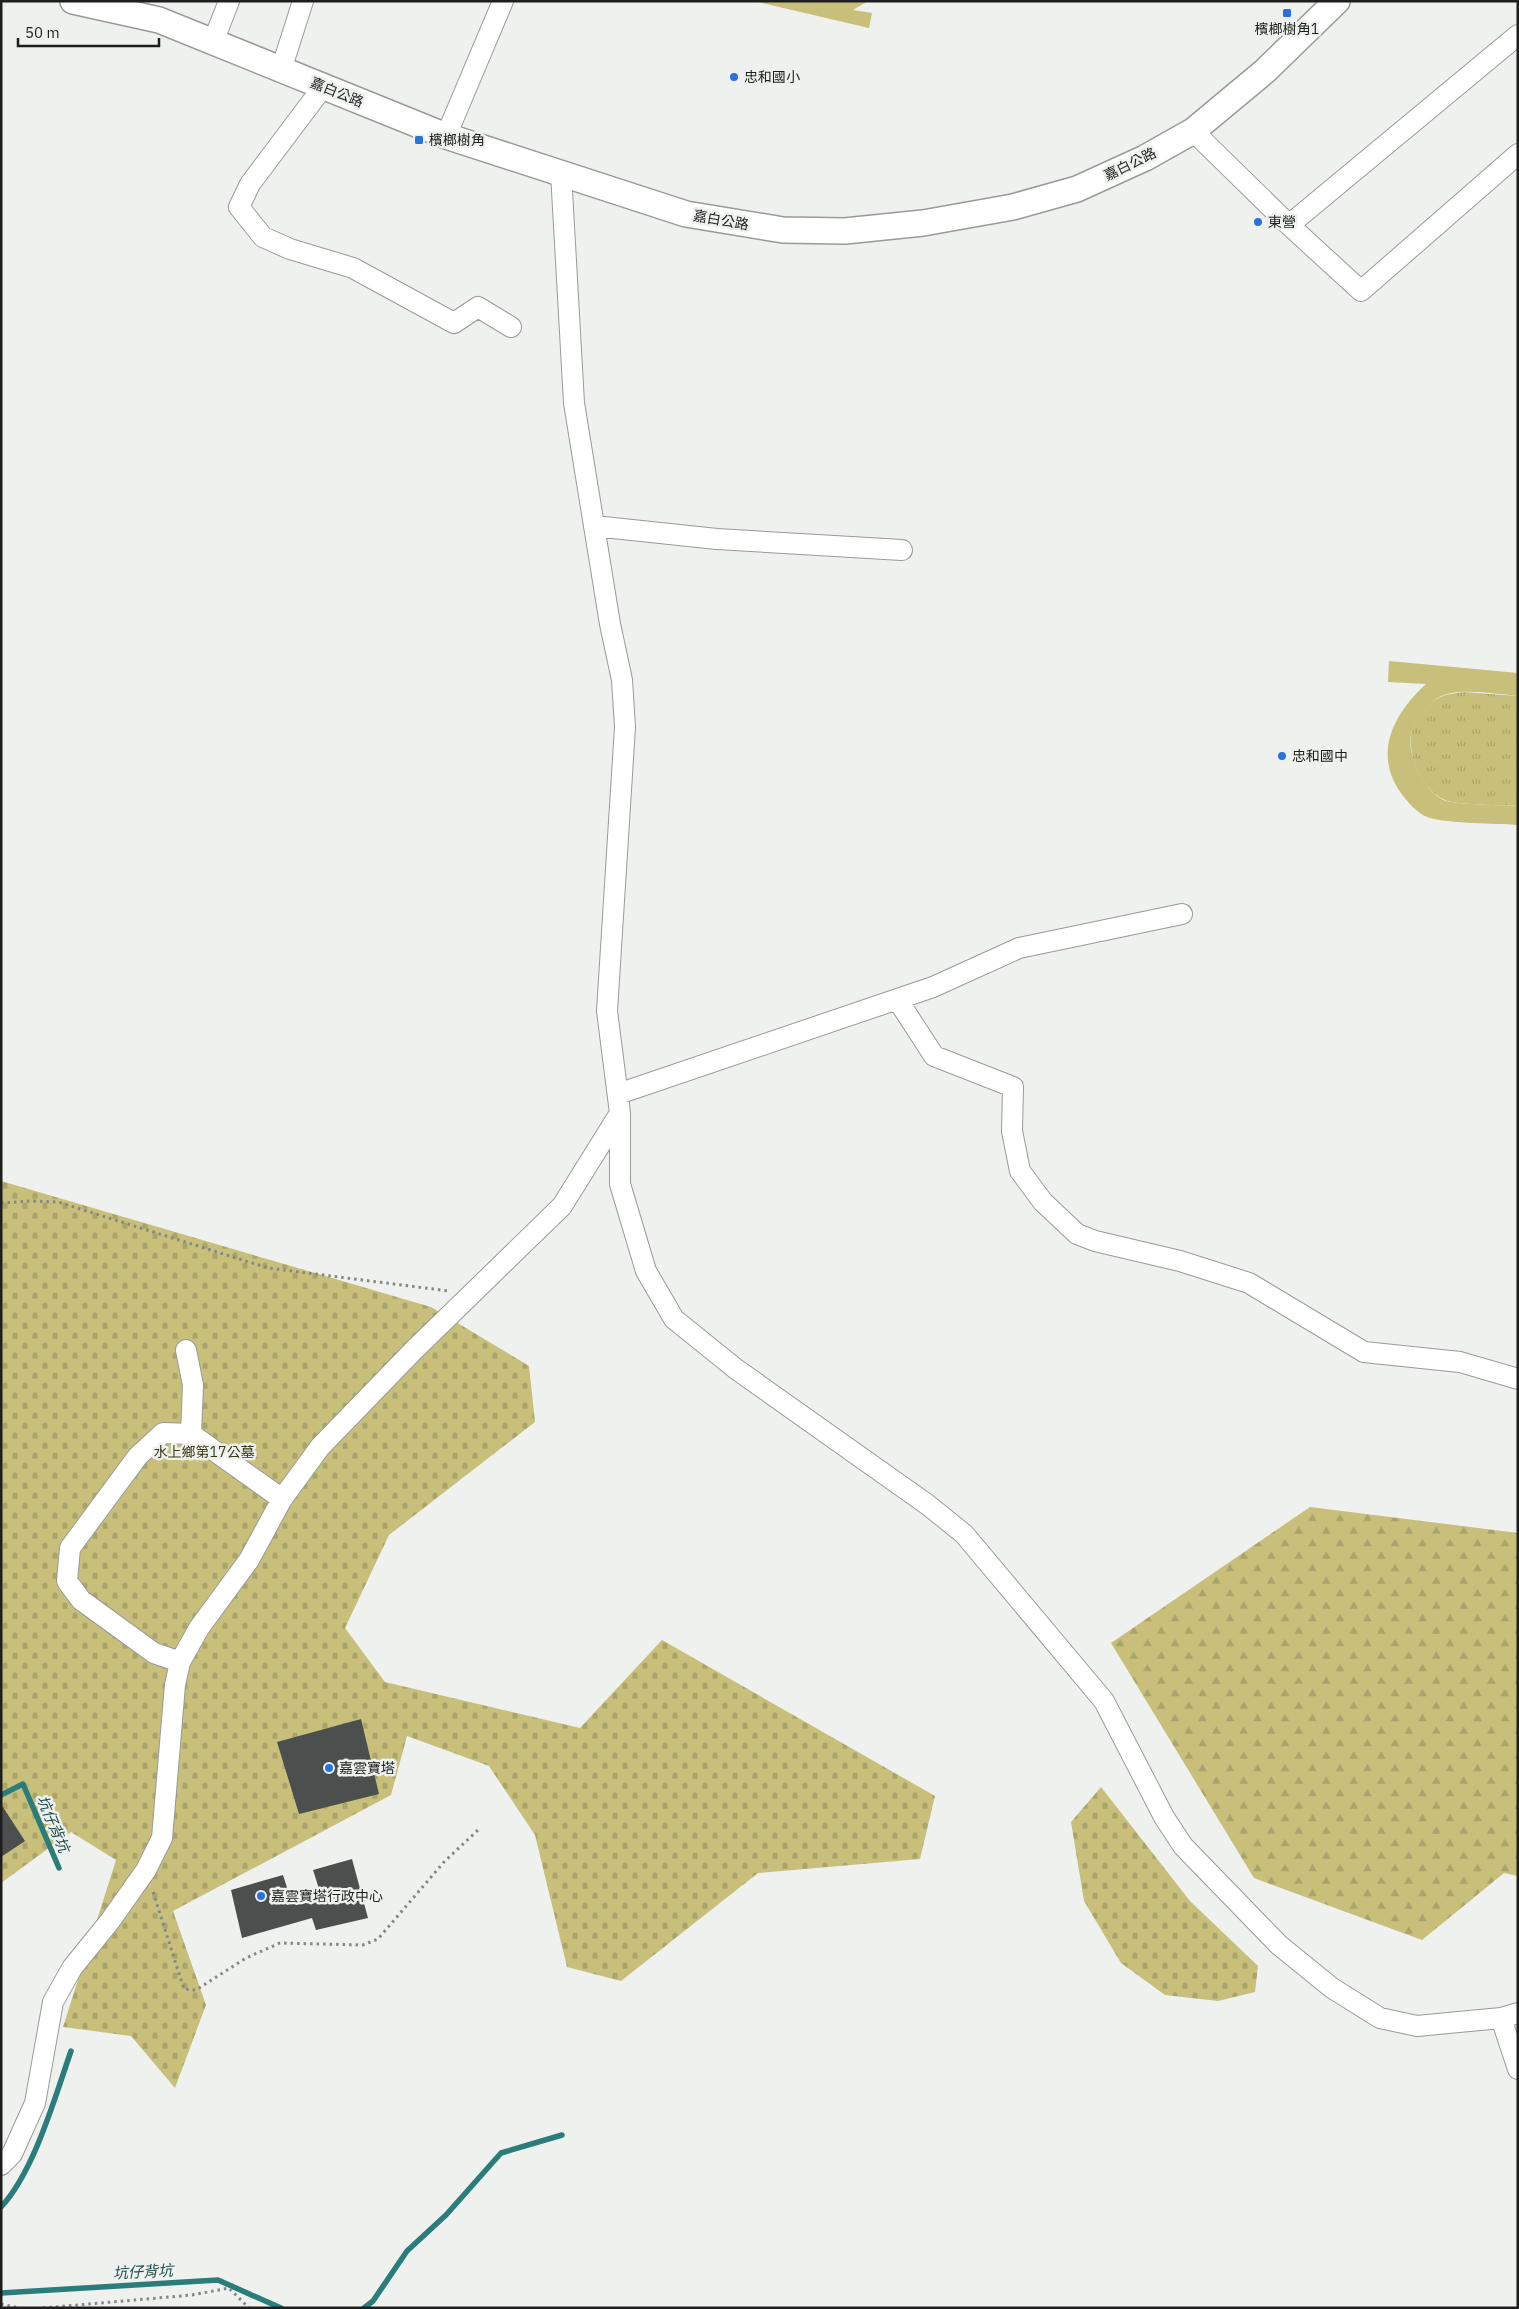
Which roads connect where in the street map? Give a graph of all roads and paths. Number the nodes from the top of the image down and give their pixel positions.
1 (73, 1) edge
2 (229, 1) edge
3 (303, 1) edge
4 (502, 1) edge
5 (1337, 1) edge
6 (1518, 35) edge
7 (213, 42) junction
8 (280, 70) junction
9 (323, 87) junction
10 (1193, 131) junction
11 (446, 136) junction
12 (1518, 154) edge
13 (561, 173) junction
14 (1289, 226) junction
15 (511, 327) dead end
16 (594, 526) junction
17 (902, 550) dead end
18 (1182, 914) dead end
19 (897, 999) junction
20 (619, 1104) junction
21 (1, 1203) edge
22 (472, 1294) junction
23 (186, 1350) dead end
24 (1518, 1379) edge
25 (191, 1434) junction
26 (282, 1499) junction
27 (180, 1662) junction
28 (478, 1830) dead end
29 (146, 1870) junction
30 (1509, 2015) edge
31 (1518, 2069) edge
32 (6, 2160) edge
33 (1, 2175) edge
34 (1, 2304) edge
35 (19, 2308) edge
36 (43, 2308) edge
37 (249, 2308) edge

1 - 7 main road, 嘉白公路
2 - 7 street
3 - 8 street
4 - 11 street
5 - 10 main road, 嘉白公路
6 - 14 street
7 - 8 main road, 嘉白公路
8 - 9 main road, 嘉白公路
9 - 11 main road, 嘉白公路
9 - 15 street
10 - 13 main road, 嘉白公路
10 - 14 street
11 - 13 main road, 嘉白公路
12 - 14 street
13 - 16 street
16 - 17 street
16 - 20 street
18 - 19 street
19 - 20 street
19 - 24 street
20 - 22 street
20 - 30 street
21 - 22 path
22 - 26 street
23 - 25 street
25 - 26 street
25 - 27 street
26 - 27 street
27 - 29 street
28 - 29 path
29 - 32 street
30 - 31 street
32 - 33 street
34 - 35 path
36 - 37 path

